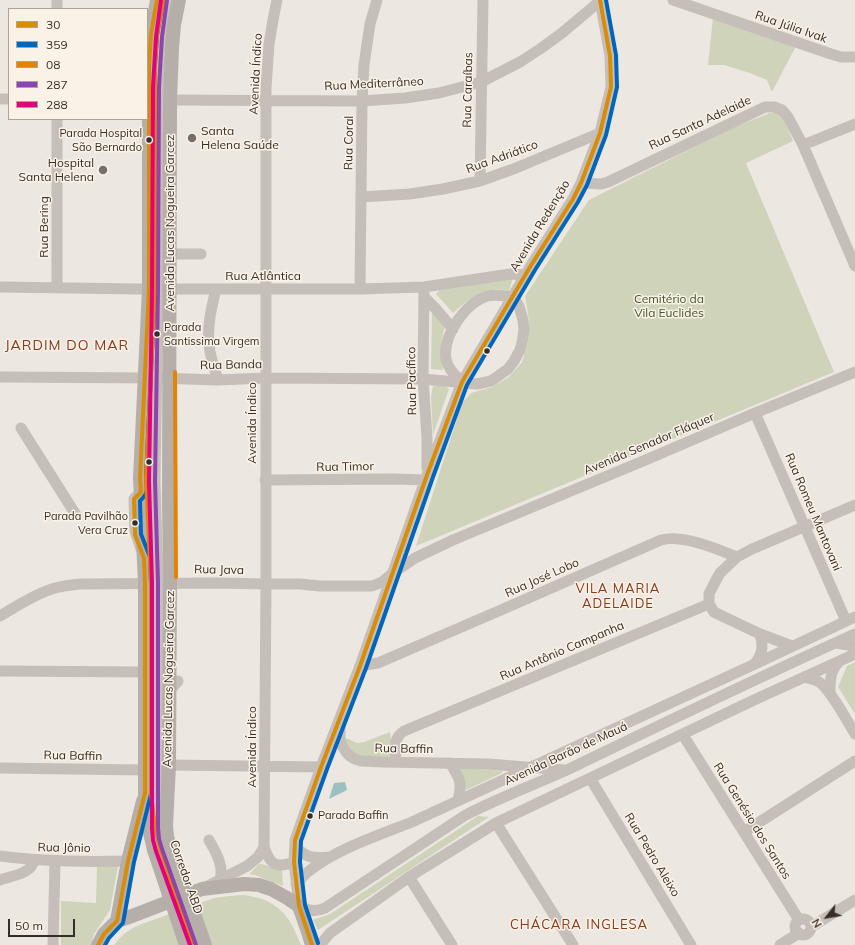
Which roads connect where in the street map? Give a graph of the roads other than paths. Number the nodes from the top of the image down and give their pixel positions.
1 (157, 0) edge
2 (167, 0) edge
3 (179, 0) edge
4 (277, 0) edge
5 (378, 0) edge
6 (483, 0) edge
7 (601, 0) edge
8 (673, 0) edge
9 (855, 57) edge
10 (481, 82) junction
11 (170, 100) junction
12 (266, 100) junction
13 (362, 101) junction
14 (148, 103) edge
15 (57, 120) edge
16 (855, 124) edge
17 (600, 133) junction
18 (802, 145) junction
19 (480, 181) junction
20 (581, 183) junction
21 (361, 197) junction
22 (170, 254) junction
23 (201, 254) dead end
24 (855, 266) edge
25 (525, 275) junction
26 (0, 287) edge
27 (57, 288) junction
28 (266, 288) junction
29 (159, 289) junction
30 (216, 289) junction
31 (360, 289) junction
32 (425, 292) junction
33 (513, 297) junction
34 (453, 329) junction
35 (855, 372) edge
36 (0, 377) edge
37 (157, 378) junction
38 (265, 378) junction
39 (423, 379) junction
40 (218, 380) junction
41 (462, 382) junction
42 (755, 413) junction
43 (21, 428) dead end
44 (426, 477) junction
45 (265, 480) junction
46 (855, 505) edge
47 (76, 516) dead end
48 (805, 526) junction
49 (736, 557) junction
50 (393, 573) junction
51 (158, 583) junction
52 (266, 584) junction
53 (709, 604) junction
54 (0, 616) edge
55 (850, 619) edge
56 (760, 634) junction
57 (855, 634) edge
58 (835, 643) junction
59 (792, 646) junction
60 (855, 646) edge
61 (855, 654) edge
62 (840, 661) junction
63 (755, 664) junction
64 (360, 666) junction
65 (0, 672) edge
66 (146, 672) junction
67 (804, 677) junction
68 (830, 693) junction
69 (339, 721) junction
70 (855, 734) edge
71 (683, 735) junction
72 (855, 757) edge
73 (396, 762) junction
74 (450, 763) junction
75 (851, 764) edge
76 (169, 765) junction
77 (265, 766) junction
78 (322, 767) junction
79 (532, 767) junction
80 (0, 768) edge
81 (145, 770) junction
82 (566, 770) junction
83 (590, 778) junction
84 (543, 780) junction
85 (144, 793) junction
86 (550, 796) junction
87 (458, 800) junction
88 (496, 822) junction
89 (744, 832) junction
90 (209, 840) dead end
91 (264, 847) junction
92 (294, 847) junction
93 (162, 848) junction
94 (217, 855) junction
95 (0, 856) edge
96 (330, 857) junction
97 (34, 860) junction
98 (128, 861) junction
99 (55, 862) junction
100 (294, 862) junction
101 (242, 869) junction
102 (409, 877) junction
103 (0, 880) edge
104 (220, 880) junction
105 (296, 884) junction
106 (202, 889) junction
107 (855, 900) edge
108 (298, 906) junction
109 (799, 920) junction
110 (117, 921) junction
111 (811, 926) junction
112 (799, 933) junction
113 (52, 945) edge
114 (98, 945) edge
115 (186, 945) edge
116 (196, 945) edge
117 (205, 945) edge
118 (312, 945) edge
119 (320, 945) edge
120 (452, 945) edge
121 (573, 945) edge
122 (691, 945) edge
123 (780, 945) edge

1 - 14 main road, Avenida Lucas Nogueira Garcez
2 - 29 street
3 - 11 main road, Avenida Lucas Nogueira Garcez
4 - 12 street, Avenida Índico
5 - 13 street, Rua Coral
6 - 10 street, Rua Caraíbas
7 - 10 street, Rua Mediterrâneo
7 - 17 street, Avenida Redenção
8 - 9 street, Rua Júlia Ivak
10 - 13 street, Rua Mediterrâneo
10 - 19 street, Rua Caraíbas
11 - 12 street, Rua Mediterrâneo
11 - 22 main road, Avenida Lucas Nogueira Garcez
12 - 13 street, Rua Mediterrâneo
12 - 28 street, Avenida Índico
13 - 21 street, Rua Coral
14 - 29 main road, Avenida Lucas Nogueira Garcez
15 - 27 street, Rua Bering
16 - 18 street
17 - 19 street, Rua Adriático
17 - 20 street, Avenida Redenção
18 - 20 street, Rua Santa Adelaide
18 - 24 street, Rua Santa Adelaide
19 - 21 street, Rua Adriático
20 - 25 street, Avenida Redenção
21 - 31 street, Rua Coral
22 - 23 street
22 - 29 main road, Avenida Lucas Nogueira Garcez
25 - 32 street, Rua Atlântica
25 - 33 street, Avenida Redenção
26 - 27 street, Rua Atlântica
27 - 29 street, Rua Atlântica
28 - 30 street, Rua Atlântica
28 - 31 street, Rua Atlântica
28 - 38 street, Avenida Índico
29 - 30 street, Rua Atlântica
29 - 37 main road, Avenida Lucas Nogueira Garcez
29 - 37 main road, Avenida Lucas Nogueira Garcez
30 - 40 street
31 - 32 street, Rua Atlântica
32 - 34 street
32 - 39 street, Rua Pacífico
33 - 34 street
33 - 41 street, Avenida Redenção
33 - 41 street, Rua Banda
34 - 41 street
35 - 42 street, Avenida Senador Fláquer
36 - 37 street, Rua Banda
37 - 40 street, Rua Banda
37 - 51 main road, Avenida Lucas Nogueira Garcez
37 - 51 main road, Avenida Lucas Nogueira Garcez
38 - 39 street, Rua Banda
38 - 40 street, Rua Banda
38 - 45 street, Avenida Índico
39 - 41 street, Rua Banda
39 - 44 street, Rua Pacífico
41 - 44 street, Avenida Redenção
42 - 48 street, Rua Romeu Mantovani
42 - 50 street, Avenida Senador Fláquer
43 - 47 street
44 - 45 street, Rua Timor
44 - 50 street, Avenida Redenção
45 - 52 street, Avenida Índico
46 - 48 street
48 - 49 street
48 - 55 street, Rua Romeu Mantovani
49 - 53 street
49 - 64 street, Rua José Lobo
50 - 52 street, Rua Java
50 - 64 street, Avenida Redenção
51 - 52 street, Rua Java
51 - 54 street, Rua Java
51 - 66 main road, Avenida Lucas Nogueira Garcez
51 - 76 main road, Avenida Lucas Nogueira Garcez
51 - 93 street, Corredor ABD
52 - 77 street, Avenida Índico
53 - 56 street
53 - 73 street, Rua Antônio Campanha
55 - 59 street, Avenida Barão de Mauá
56 - 59 street
56 - 63 street
57 - 58 street, Avenida Barão de Mauá
58 - 60 street
58 - 82 street, Avenida Barão de Mauá
59 - 63 street, Avenida Barão de Mauá
61 - 62 street
62 - 67 street
62 - 68 street
63 - 79 street, Avenida Barão de Mauá
64 - 69 street, Avenida Redenção
65 - 66 street
66 - 81 main road, Avenida Lucas Nogueira Garcez
67 - 68 street
67 - 71 street
68 - 70 street
69 - 73 street, Rua Baffin
69 - 78 street, Avenida Redenção
71 - 83 street
71 - 89 street, Rua Genésio dos Santos
72 - 75 street
73 - 74 street, Rua Baffin
74 - 79 street, Rua Baffin
74 - 87 street
75 - 89 street
76 - 77 street
76 - 93 main road, Avenida Lucas Nogueira Garcez
77 - 78 street
77 - 91 street, Avenida Índico
78 - 92 street, Avenida Redenção
79 - 82 street, Rua Baffin
79 - 87 street, Avenida Barão de Mauá
80 - 81 street, Rua Baffin
81 - 85 main road, Avenida Lucas Nogueira Garcez
82 - 84 street, Avenida Barão de Mauá
83 - 86 street
83 - 122 street, Rua Pedro Aleixo
84 - 86 street
84 - 108 street, Avenida Barão de Mauá
85 - 93 main road, Avenida Lucas Nogueira Garcez
85 - 98 main road, Avenida Lucas Nogueira Garcez
86 - 88 street
87 - 96 street, Avenida Barão de Mauá
88 - 102 street
88 - 121 street
89 - 109 street, Rua Genésio dos Santos
90 - 94 street
91 - 100 street
91 - 101 street
92 - 96 street, Avenida Barão de Mauá
92 - 100 street, Avenida Redenção
93 - 115 main road, bridge
93 - 116 street, Corredor ABD, bridge
93 - 117 main road, Avenida Lucas Nogueira Garcez, bridge
94 - 101 street
94 - 104 street
95 - 97 street, Rua Jônio
96 - 105 street, Avenida Barão de Mauá
97 - 99 street, Rua Jônio
97 - 103 street
98 - 99 street, Rua Jônio
98 - 110 main road, Avenida Lucas Nogueira Garcez
99 - 113 street
100 - 105 street, Avenida Redenção
101 - 104 street
102 - 119 street
102 - 120 street
104 - 106 street
105 - 108 street, Avenida Redenção
106 - 108 main road
106 - 110 main road
107 - 111 street
108 - 118 main road
109 - 111 street
109 - 112 street
110 - 114 main road
111 - 112 street
112 - 123 street

